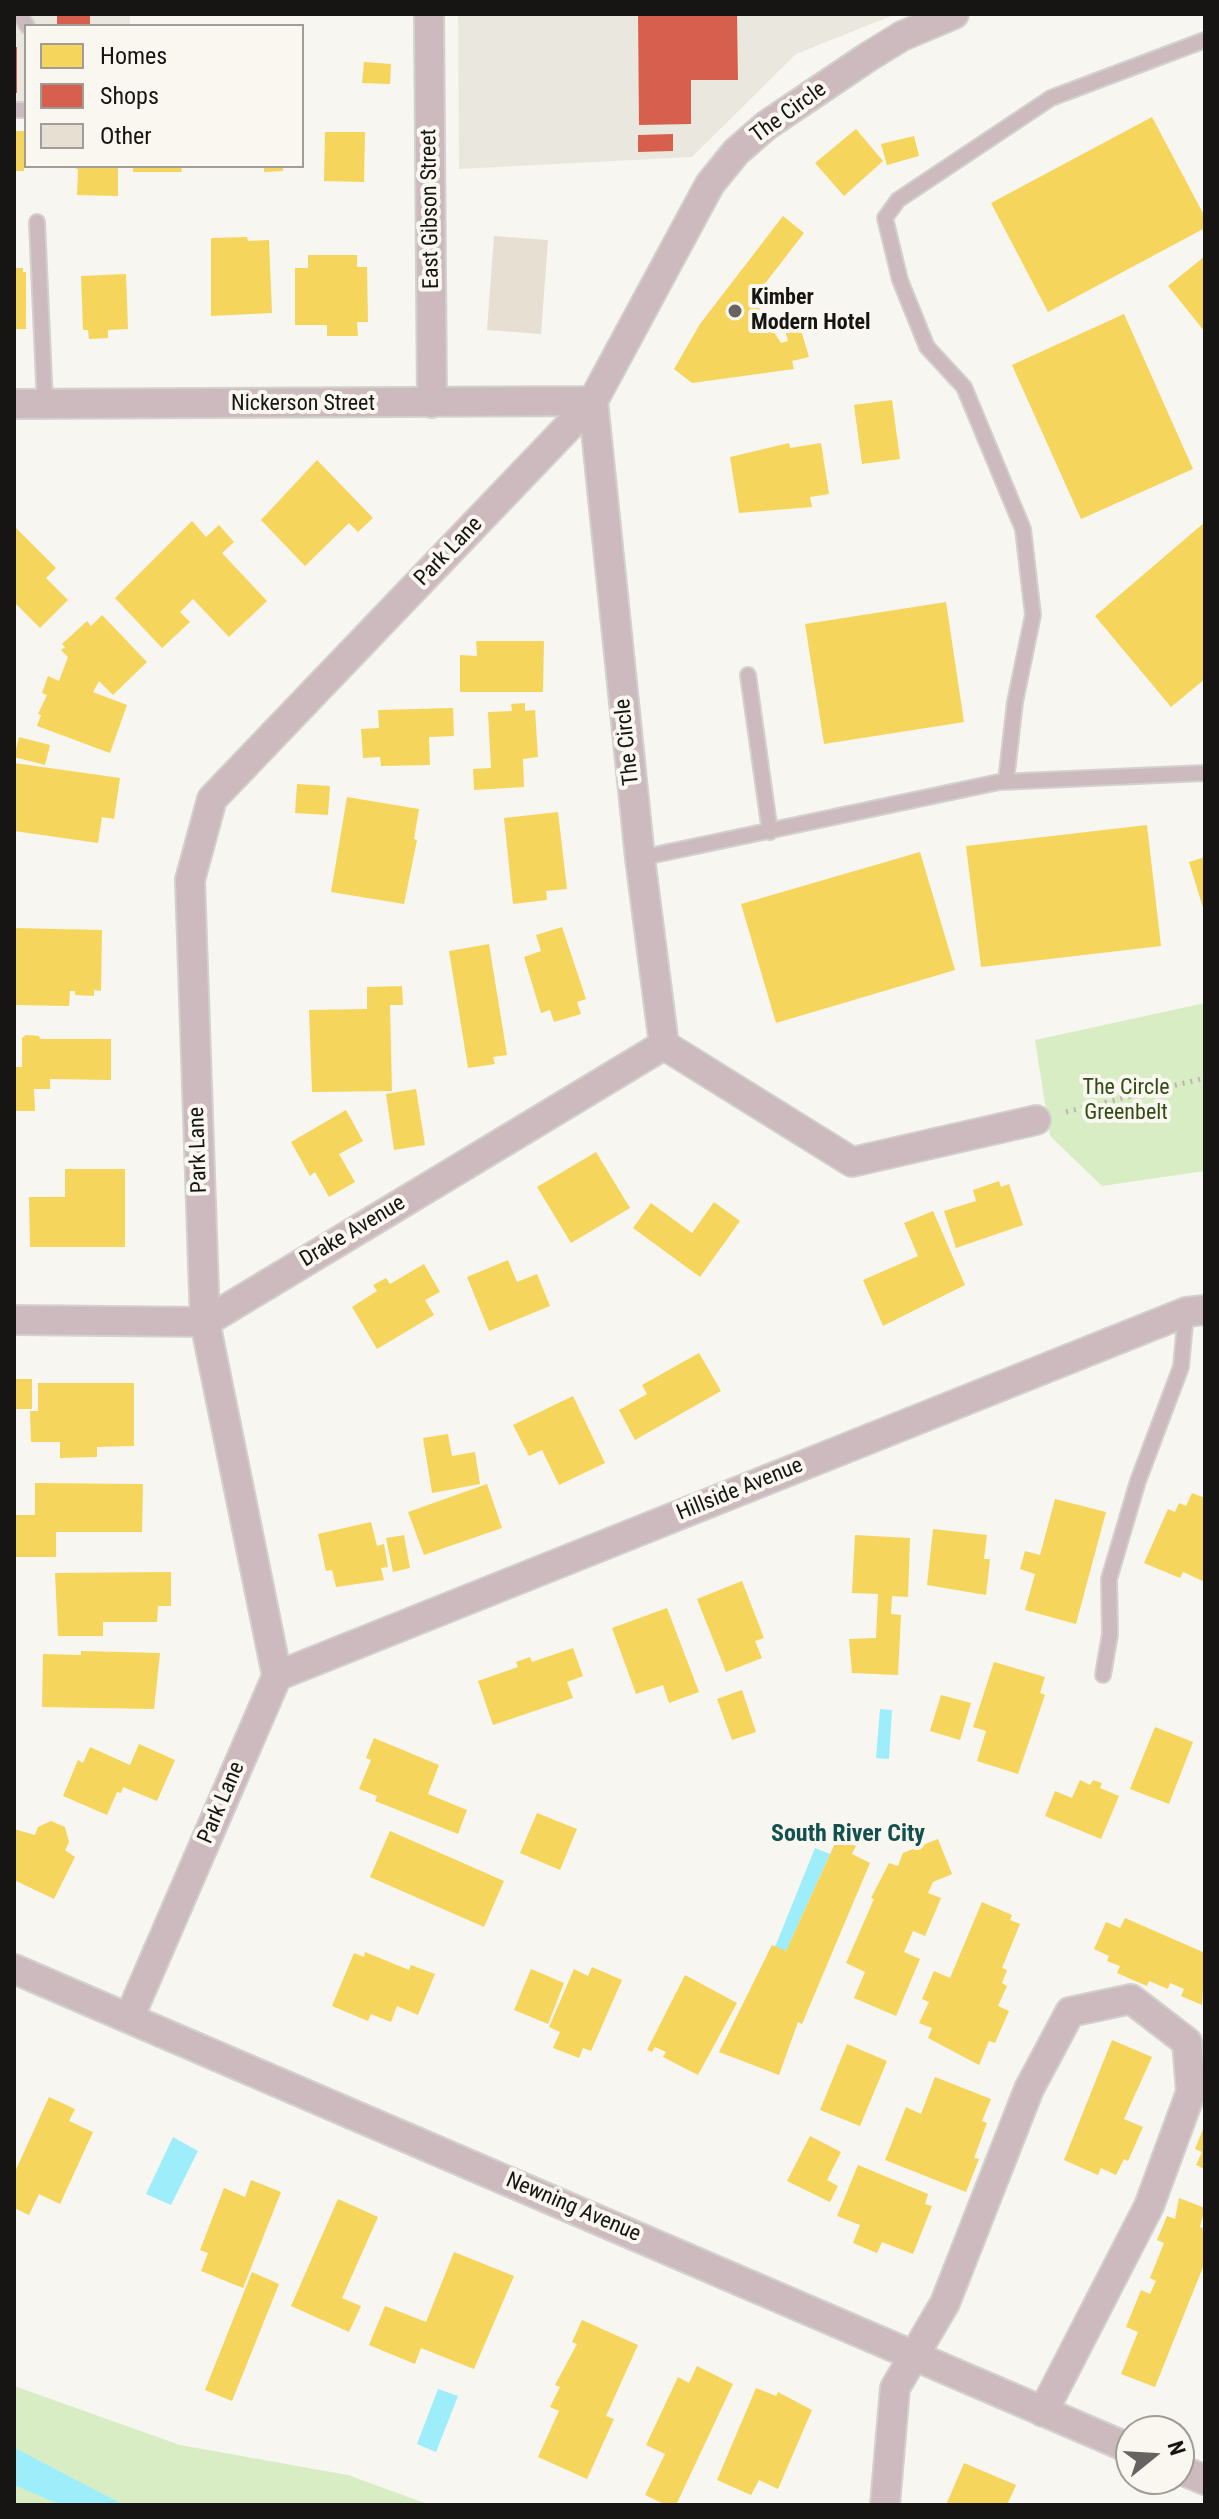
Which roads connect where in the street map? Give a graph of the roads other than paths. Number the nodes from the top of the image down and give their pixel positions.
1 (429, 14) edge
2 (954, 14) edge
3 (1205, 40) edge
4 (37, 222) dead end
5 (593, 401) junction
6 (432, 403) junction
7 (14, 404) edge
8 (45, 404) junction
9 (748, 675) dead end
10 (1205, 773) edge
11 (1006, 781) junction
12 (770, 832) junction
13 (640, 858) junction
14 (664, 1045) junction
15 (1036, 1120) road end
16 (1196, 1311) edge
17 (14, 1320) edge
18 (205, 1322) junction
19 (1103, 1675) dead end
20 (277, 1676) junction
21 (14, 1969) edge
22 (130, 2016) junction
23 (915, 2355) junction
24 (1043, 2412) junction
25 (1115, 2442) edge
26 (885, 2505) edge

1 - 6 street, East Gibson Street
2 - 5 street, The Circle
3 - 11 lane
4 - 8 lane
5 - 6 street, Nickerson Street
5 - 13 street, The Circle
5 - 18 street, Park Lane
6 - 8 street, Nickerson Street
7 - 8 street, Nickerson Street
9 - 12 lane
10 - 11 lane
11 - 12 lane
12 - 13 lane
13 - 14 street, The Circle
14 - 15 street
14 - 18 street, Drake Avenue
16 - 19 lane
16 - 20 street, Hillside Avenue
17 - 18 street
18 - 20 street, Park Lane
20 - 22 street, Park Lane
21 - 22 street, Newning Avenue
22 - 23 street, Newning Avenue
23 - 24 street, Newning Avenue
23 - 24 street
23 - 26 street
24 - 25 street, Newning Avenue

